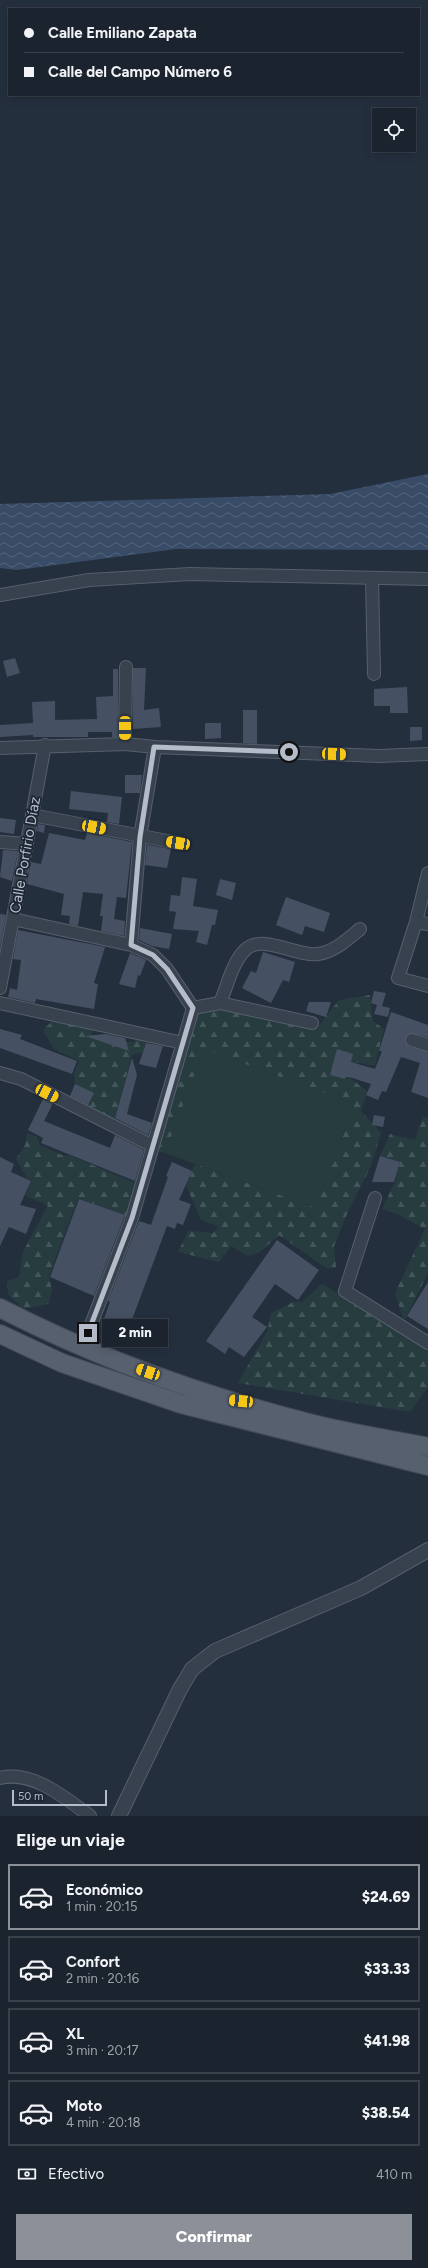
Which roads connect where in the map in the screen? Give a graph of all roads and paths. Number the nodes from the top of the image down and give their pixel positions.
1 (372, 579) junction
2 (428, 579) edge
3 (0, 594) edge
4 (126, 667) dead end
5 (374, 674) dead end
6 (125, 744) junction
7 (45, 745) junction
8 (154, 747) junction
9 (0, 748) edge
10 (428, 754) edge
11 (32, 815) junction
12 (140, 837) junction
13 (0, 842) edge
14 (178, 843) dead end
15 (27, 844) junction
16 (428, 873) edge
17 (13, 919) junction
18 (422, 923) edge
19 (360, 929) dead end
20 (5, 934) edge
21 (131, 945) junction
22 (428, 986) edge
23 (0, 988) edge
24 (0, 1003) edge
25 (220, 1003) junction
26 (193, 1008) junction
27 (312, 1023) dead end
28 (412, 1040) dead end
29 (182, 1042) junction
30 (428, 1045) edge
31 (0, 1072) edge
32 (153, 1146) junction
33 (375, 1198) dead end
34 (0, 1308) edge
35 (0, 1334) edge
36 (428, 1343) edge
37 (82, 1348) junction
38 (227, 1400) junction
39 (428, 1436) edge
40 (428, 1448) edge
41 (428, 1466) edge
42 (428, 1550) edge
43 (0, 1778) edge
44 (90, 1816) edge
45 (119, 1816) edge

1 - 2 street
1 - 3 street
1 - 5 street
4 - 6 street
6 - 7 street
6 - 8 street
7 - 9 street
7 - 11 street, Calle Porfirio Díaz
8 - 10 street
8 - 12 street
11 - 12 street
11 - 15 street, Calle Porfirio Díaz
12 - 14 street
12 - 21 street
13 - 15 street
15 - 17 street, Calle Porfirio Díaz
16 - 18 street
17 - 20 street, Calle Porfirio Díaz
17 - 21 street
18 - 22 street
19 - 25 street
20 - 23 street, Calle Porfirio Díaz
21 - 26 street
24 - 29 street
25 - 26 street
25 - 27 street
26 - 29 street
28 - 30 street
29 - 32 street
31 - 32 street
32 - 37 street
33 - 36 street
34 - 37 main road
35 - 41 main road
37 - 38 main road
38 - 39 main road
38 - 40 main road
42 - 45 street
43 - 44 street

